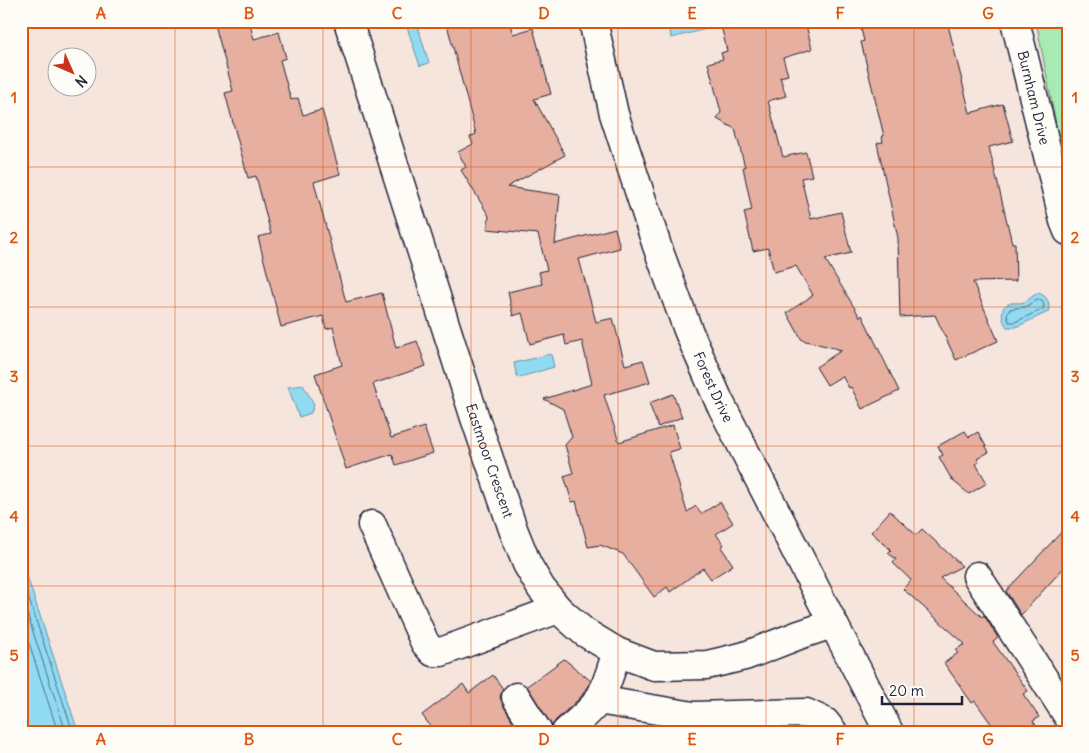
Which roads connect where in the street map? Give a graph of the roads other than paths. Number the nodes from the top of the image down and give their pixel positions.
1 (348, 21) edge
2 (592, 21) edge
3 (1015, 21) edge
4 (1068, 231) edge
5 (372, 525) dead end
6 (977, 576) dead end
7 (558, 609) junction
8 (832, 624) junction
9 (617, 652) junction
10 (516, 697) dead end
11 (598, 700) junction
12 (1068, 716) edge
13 (678, 722) edge
14 (538, 732) edge
15 (566, 732) edge
16 (834, 732) edge
17 (889, 732) edge

1 - 7 street, Eastmoor Crescent
2 - 8 street, Forest Drive
3 - 4 street, Burnham Drive
5 - 7 street
6 - 12 street
7 - 9 street, Eastmoor Crescent
8 - 9 street, Eastmoor Crescent
8 - 17 street, Forest Drive
9 - 11 street
10 - 14 street
11 - 13 street
11 - 15 street
13 - 16 street

